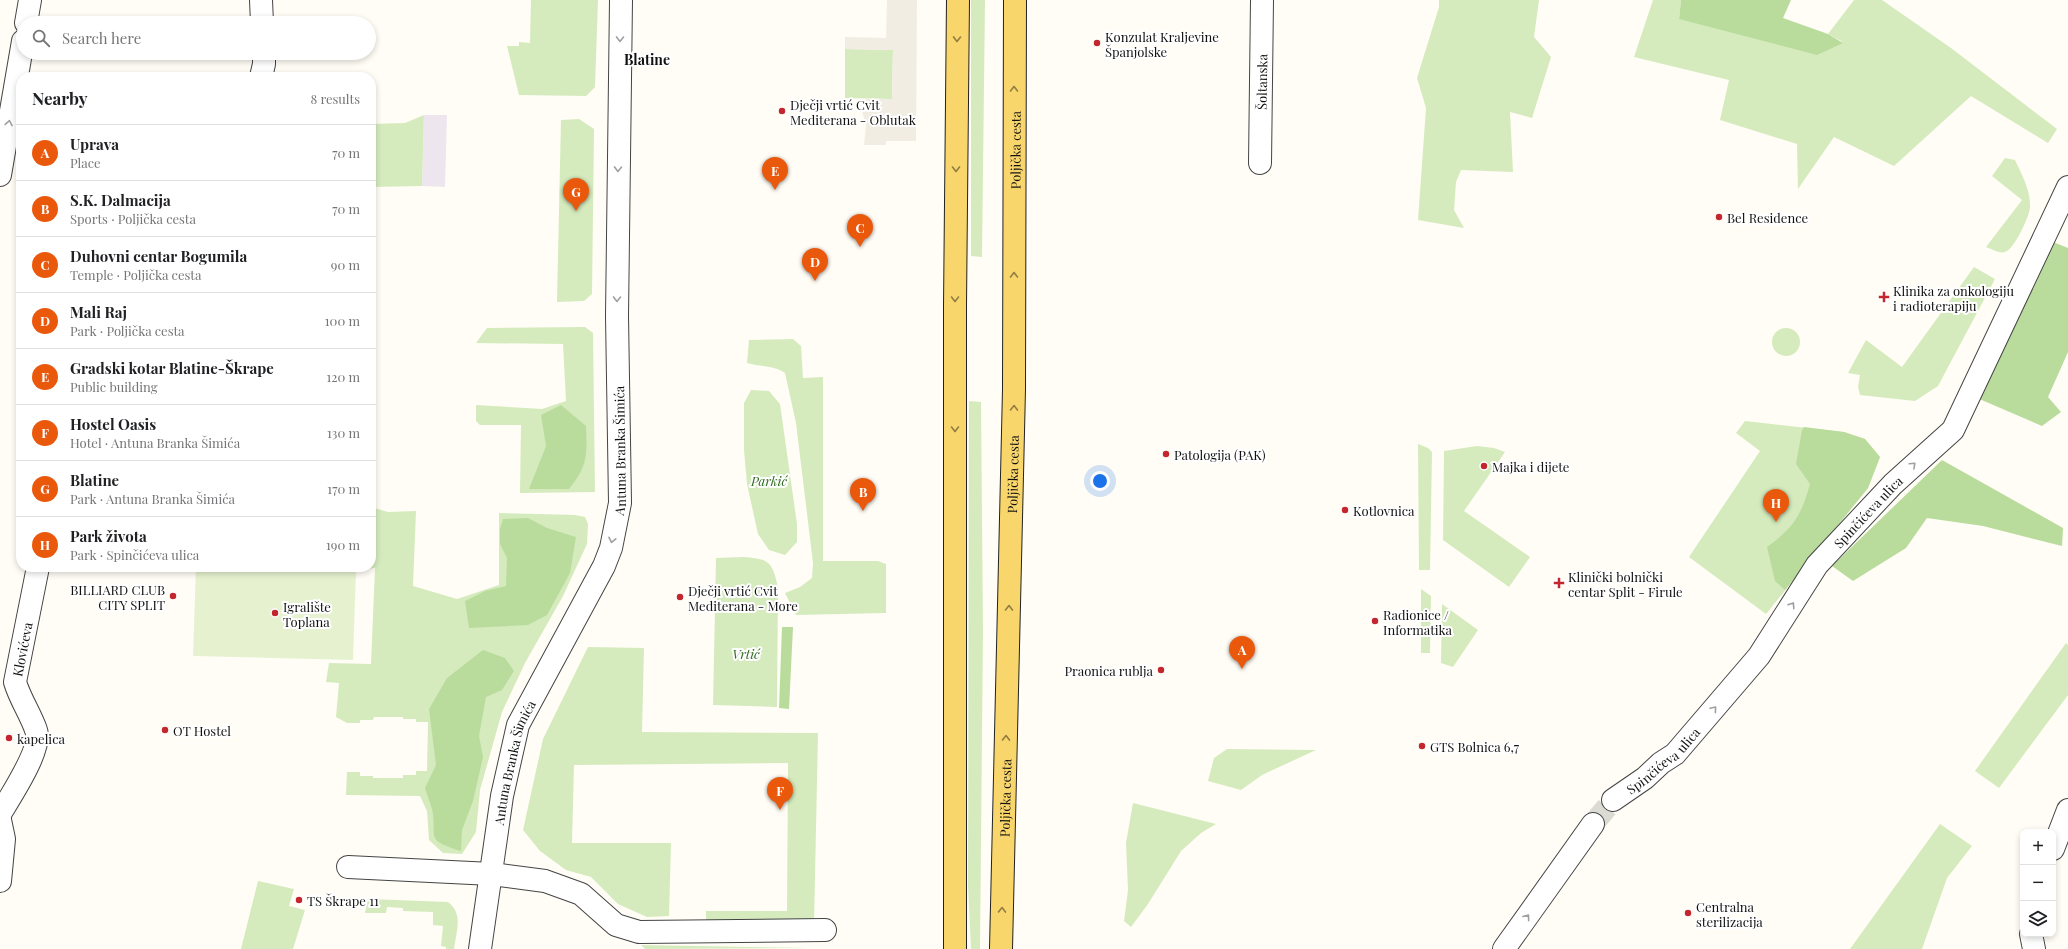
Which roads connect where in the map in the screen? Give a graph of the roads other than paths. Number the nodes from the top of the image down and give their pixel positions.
1 (30, 0) edge
2 (261, 0) edge
3 (621, 0) edge
4 (958, 0) edge
5 (1015, 0) edge
6 (1262, 0) edge
7 (27, 16) edge
8 (262, 16) edge
9 (20, 60) edge
10 (264, 60) edge
11 (18, 72) edge
12 (263, 72) edge
13 (16, 82) edge
14 (1260, 163) dead end
15 (0, 175) edge
16 (2068, 187) edge
17 (37, 572) edge
18 (1613, 800) tunnel mouth
19 (2068, 810) edge
20 (0, 814) edge
21 (0, 820) edge
22 (1593, 824) tunnel mouth
23 (2056, 841) edge
24 (348, 867) dead end
25 (492, 874) junction
26 (0, 881) edge
27 (825, 930) dead end
28 (2032, 937) edge
29 (480, 949) edge
30 (955, 949) edge
31 (1001, 949) edge
32 (1504, 949) edge
33 (2034, 949) edge

1 - 7 street
2 - 8 street
3 -> 25 street, Antuna Branka Šimića
4 -> 30 main road
31 -> 5 main road, Poljička cesta
6 - 14 street, Šoltanska
11 -> 9 street
10 - 12 street
15 -> 13 street
18 -> 16 street, Spinčićeva ulica
17 - 20 street, Klovićeva
19 - 23 street
21 - 26 street
32 -> 22 street
24 - 25 street
25 - 27 street
25 - 29 street, Antuna Branka Šimića
28 - 33 street

